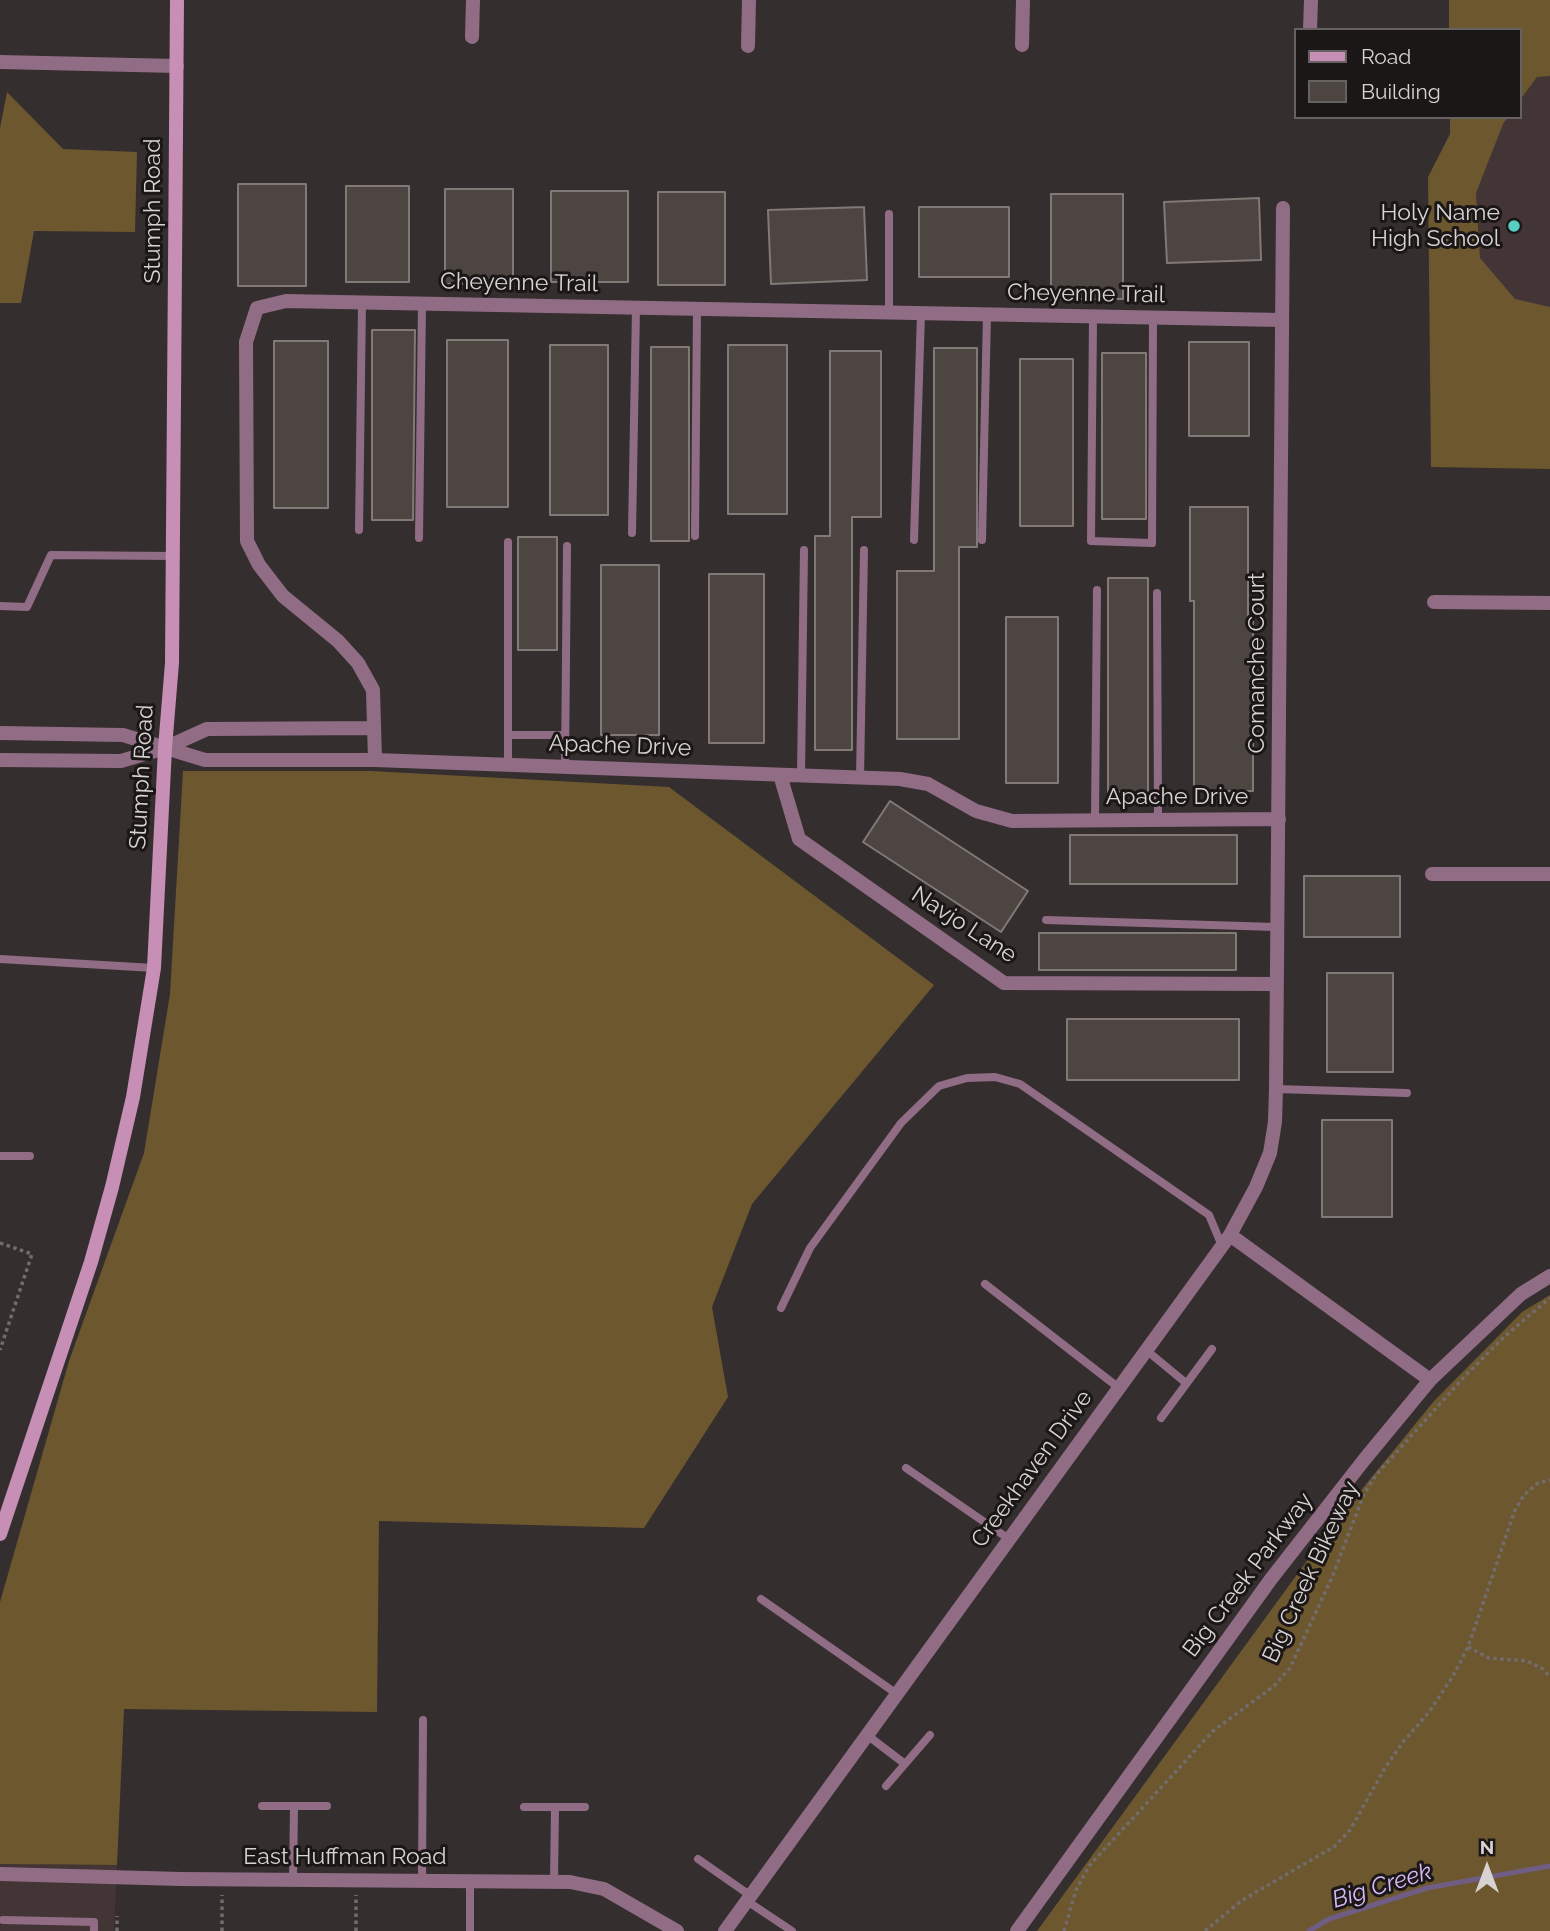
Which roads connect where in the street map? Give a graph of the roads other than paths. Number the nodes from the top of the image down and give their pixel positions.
1 (177, 0) edge
2 (472, 0) edge
3 (749, 0) edge
4 (1023, 0) edge
5 (1311, 0) edge
6 (1310, 28) edge
7 (472, 37) dead end
8 (1022, 45) dead end
9 (748, 46) dead end
10 (0, 62) edge
11 (177, 66) junction
12 (1283, 208) dead end
13 (889, 214) dead end
14 (362, 303) junction
15 (422, 304) junction
16 (636, 308) junction
17 (697, 309) junction
18 (889, 313) junction
19 (921, 313) junction
20 (986, 314) junction
21 (1093, 317) junction
22 (1153, 317) junction
23 (1282, 320) junction
24 (359, 530) dead end
25 (632, 533) dead end
26 (695, 536) dead end
27 (419, 538) dead end
28 (914, 540) dead end
29 (982, 540) dead end
30 (508, 542) dead end
31 (567, 546) dead end
32 (804, 550) dead end
33 (864, 550) dead end
34 (173, 556) junction
35 (1097, 590) dead end
36 (1157, 593) dead end
37 (1434, 602) dead end
38 (1550, 603) edge
39 (0, 606) edge
40 (374, 728) junction
41 (0, 733) edge
42 (508, 735) junction
43 (565, 735) junction
44 (165, 748) junction
45 (0, 760) edge
46 (375, 760) junction
47 (508, 765) junction
48 (565, 767) junction
49 (780, 775) junction
50 (802, 775) junction
51 (860, 778) junction
52 (1279, 819) junction
53 (1158, 820) junction
54 (1095, 821) junction
55 (1432, 874) dead end
56 (1550, 874) edge
57 (1046, 920) dead end
58 (1276, 927) junction
59 (0, 959) edge
60 (154, 968) junction
61 (1277, 984) junction
62 (1276, 1088) junction
63 (1407, 1093) dead end
64 (0, 1156) edge
65 (30, 1156) dead end
66 (1226, 1240) junction
67 (1550, 1276) edge
68 (985, 1284) dead end
69 (781, 1308) dead end
70 (1212, 1349) dead end
71 (1146, 1350) junction
72 (1430, 1380) junction
73 (1186, 1383) junction
74 (1119, 1388) junction
75 (1161, 1418) dead end
76 (906, 1468) dead end
77 (2, 1511) edge
78 (0, 1534) edge
79 (1009, 1539) junction
80 (761, 1599) dead end
81 (897, 1694) junction
82 (423, 1720) dead end
83 (867, 1735) junction
84 (930, 1735) dead end
85 (905, 1764) junction
86 (886, 1786) dead end
87 (262, 1805) dead end
88 (294, 1806) junction
89 (327, 1806) dead end
90 (524, 1807) dead end
91 (555, 1807) junction
92 (584, 1807) dead end
93 (698, 1859) dead end
94 (0, 1874) edge
95 (293, 1880) junction
96 (422, 1881) junction
97 (470, 1881) junction
98 (554, 1882) junction
99 (749, 1898) junction
100 (1, 1920) edge
101 (72, 1926) edge
102 (2, 1931) edge
103 (94, 1931) edge
104 (470, 1931) edge
105 (677, 1931) edge
106 (725, 1931) edge
107 (792, 1931) edge
108 (1017, 1931) edge

1 - 11 main road, Stumph Road
2 - 7 street
3 - 9 street
4 - 8 street
5 - 6 street
10 - 11 street
11 - 34 main road, Stumph Road
12 - 23 street, Comanche Court
13 - 18 lane
14 - 15 street, Cheyenne Trail
14 - 24 lane
14 - 40 street, Cheyenne Trail
15 - 16 street, Cheyenne Trail
15 - 27 lane
16 - 17 street, Cheyenne Trail
16 - 25 lane
17 - 18 street, Cheyenne Trail
17 - 26 lane
18 - 19 street, Cheyenne Trail
19 - 20 street, Cheyenne Trail
19 - 28 lane
20 - 21 street, Cheyenne Trail
20 - 29 lane
21 - 22 street, Cheyenne Trail
21 - 22 lane
22 - 23 street, Cheyenne Trail
23 - 52 street, Comanche Court
30 - 42 lane
31 - 43 lane
32 - 50 lane
33 - 51 lane
34 - 39 lane
34 - 44 main road, Stumph Road
35 - 54 lane
36 - 53 lane
37 - 38 street
40 - 44 street
40 - 46 street, Cheyenne Trail
41 - 44 street, Apache Drive
42 - 43 lane
42 - 47 lane
43 - 48 lane
44 - 45 street
44 - 46 street, Apache Drive
44 - 60 main road, Stumph Road
46 - 47 street, Apache Drive
47 - 48 street, Apache Drive
48 - 49 street, Apache Drive
49 - 50 street, Apache Drive
49 - 61 street, Navjo Lane
50 - 51 street, Apache Drive
51 - 54 street, Apache Drive
52 - 53 street, Apache Drive
52 - 58 street, Comanche Court
53 - 54 street, Apache Drive
55 - 56 street
57 - 58 lane
58 - 61 street, Comanche Court
59 - 60 lane
60 - 77 main road, Stumph Road
61 - 62 street, Comanche Court
62 - 63 lane
62 - 66 street, Comanche Court
64 - 65 lane
66 - 69 lane
66 - 71 street, Creekhaven Drive
66 - 72 street
67 - 72 street, Big Creek Parkway
68 - 74 lane
70 - 73 lane
71 - 73 lane
71 - 74 street, Creekhaven Drive
72 - 108 street, Big Creek Parkway
73 - 75 lane
74 - 79 street, Creekhaven Drive
76 - 79 lane
77 - 78 main road, Stumph Road
79 - 81 street, Creekhaven Drive
80 - 81 lane
81 - 83 street, Creekhaven Drive
82 - 96 lane
83 - 85 lane
83 - 99 street, Creekhaven Drive
84 - 85 lane
85 - 86 lane
87 - 88 lane
88 - 89 lane
88 - 95 lane
90 - 91 lane
91 - 92 lane
91 - 98 lane
93 - 99 lane
94 - 95 street, East Huffman Road
95 - 96 street, East Huffman Road
96 - 97 street, East Huffman Road
97 - 98 street, East Huffman Road
97 - 104 lane
98 - 105 street, East Huffman Road
99 - 106 street, Creekhaven Drive
99 - 107 lane
100 - 101 lane
100 - 102 lane
101 - 103 lane

